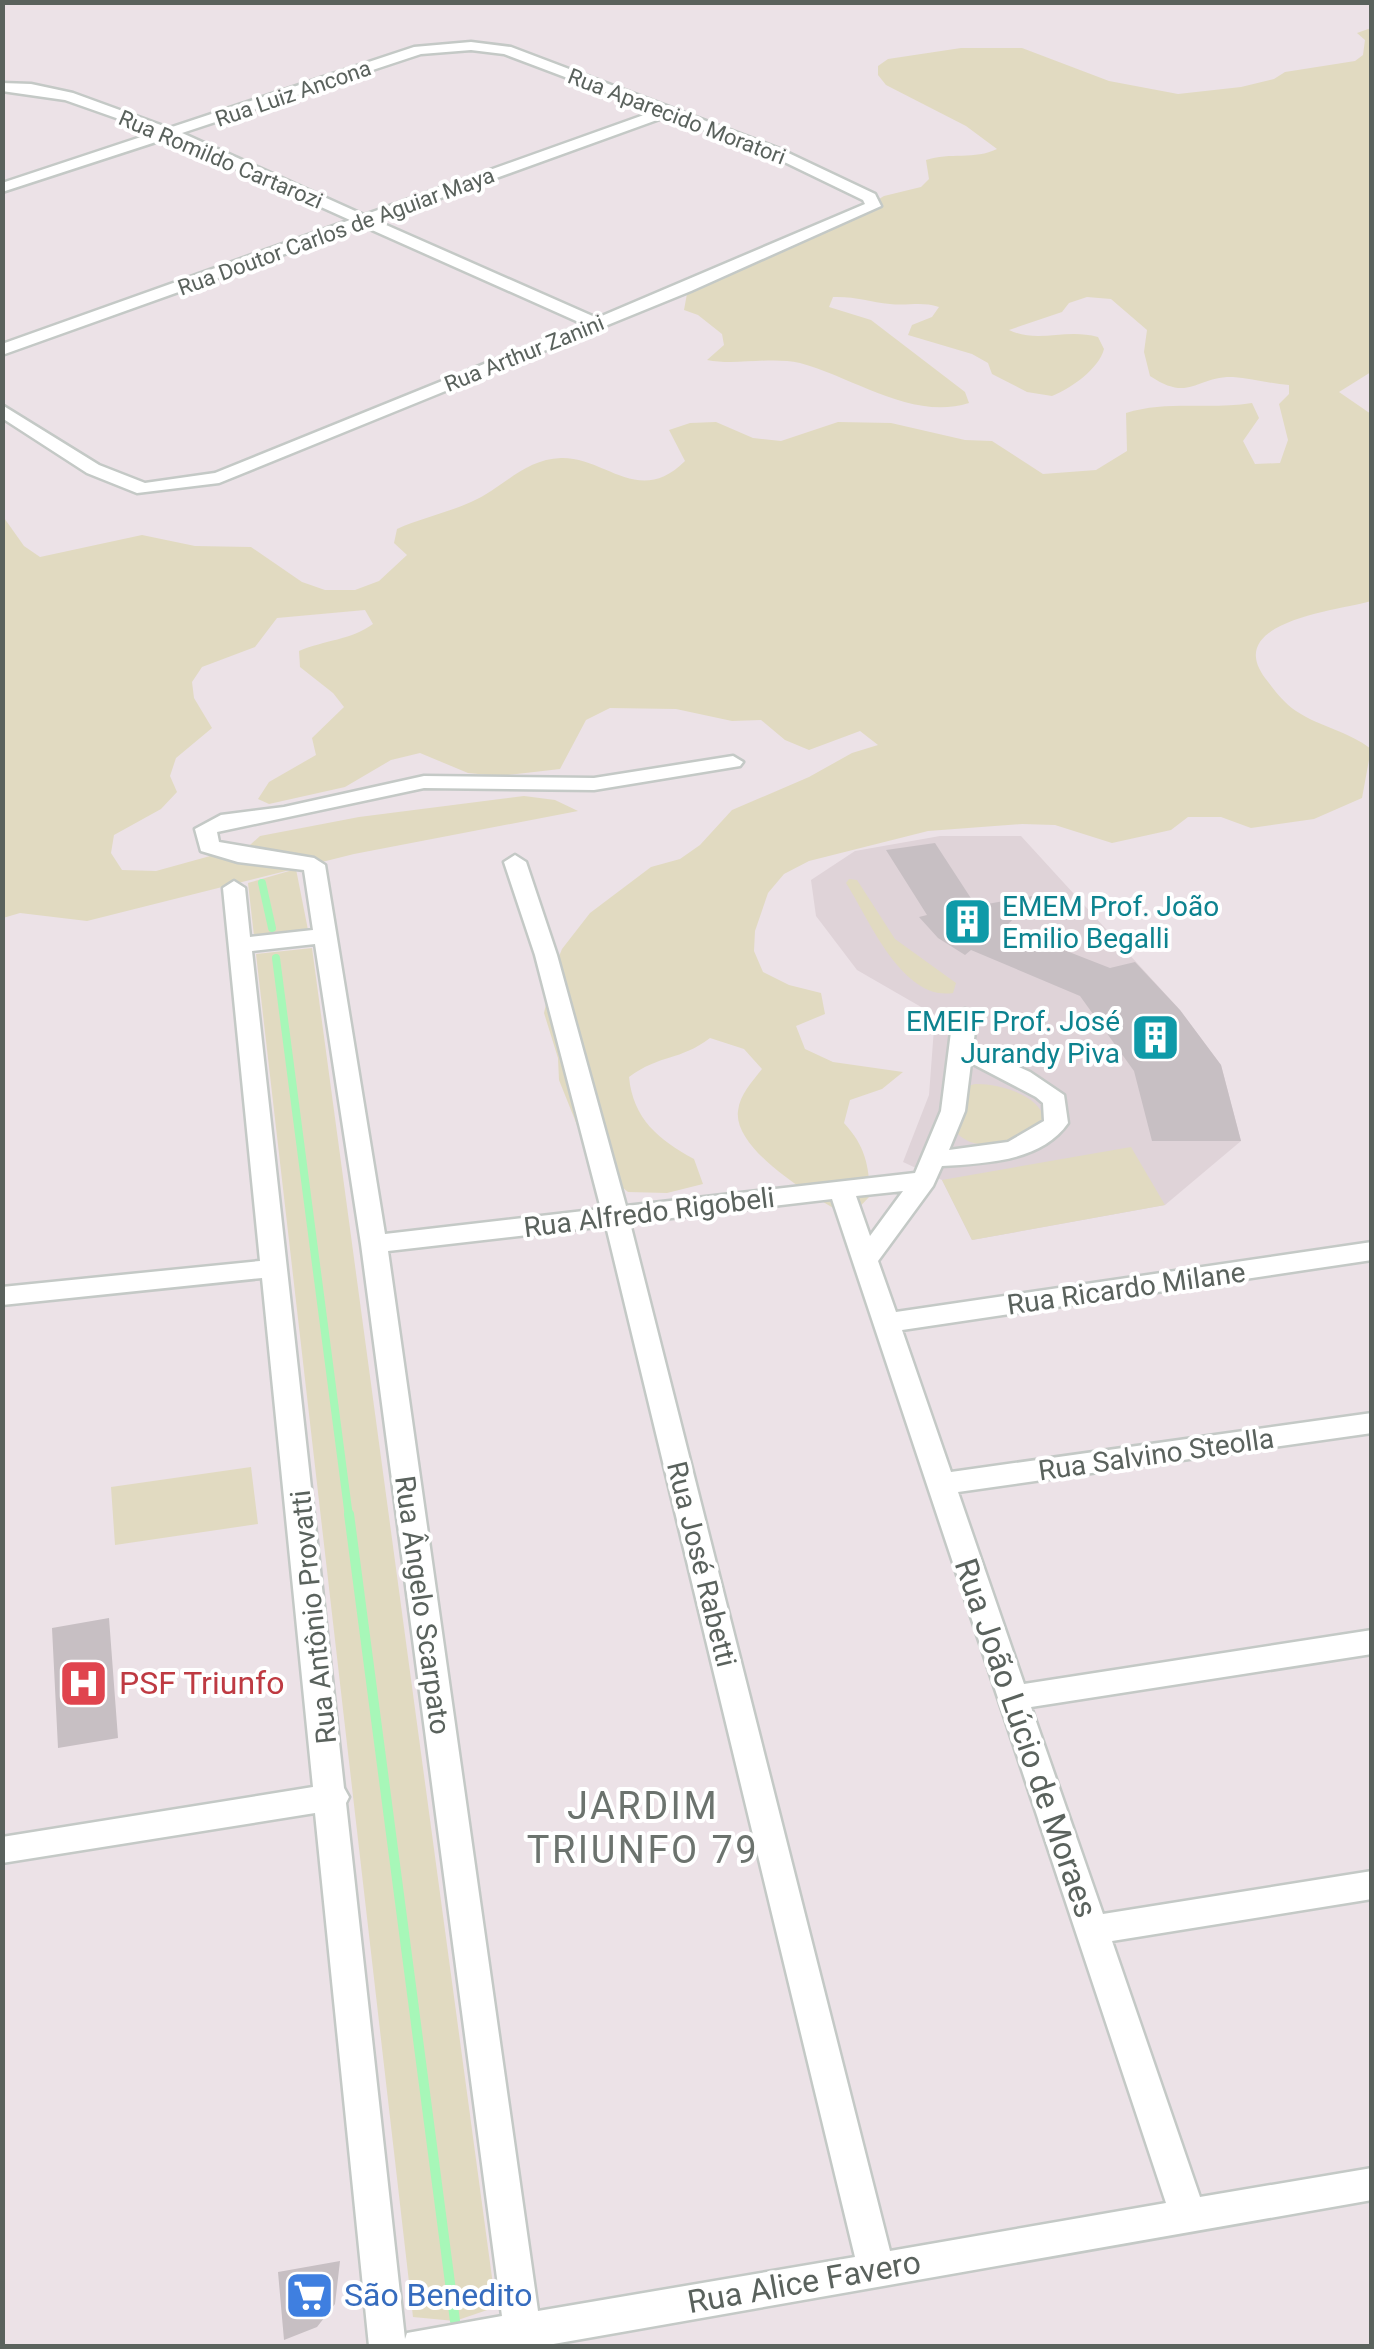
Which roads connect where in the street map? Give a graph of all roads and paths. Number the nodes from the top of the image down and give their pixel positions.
1 (472, 46) joint
2 (5, 86) edge
3 (669, 110) junction
4 (172, 135) junction
5 (2, 188) edge
6 (874, 206) joint
7 (365, 221) junction
8 (595, 323) junction
9 (2, 350) edge
10 (2, 410) edge
11 (732, 762) dead end
12 (515, 862) dead end
13 (234, 888) dead end
14 (325, 936) junction
15 (240, 945) junction
16 (965, 1016) dead end
17 (960, 1050) junction
18 (928, 1169) junction
19 (841, 1190) junction
20 (616, 1216) junction
21 (374, 1244) junction
22 (1368, 1252) edge
23 (866, 1261) junction
24 (275, 1268) junction
25 (2, 1296) edge
26 (886, 1324) junction
27 (1372, 1423) edge
28 (940, 1484) junction
29 (1372, 1642) edge
30 (1012, 1698) junction
31 (333, 1798) junction
32 (2, 1850) edge
33 (1372, 1885) edge
34 (1092, 1930) junction
35 (1372, 2184) edge
36 (1188, 2215) junction
37 (876, 2268) junction
38 (522, 2339) edge
39 (387, 2346) edge
40 (420, 2346) edge

1 - 3 street, Rua Aparecido Moratori
1 - 4 street, Rua Luiz Ancona
2 - 4 street, Rua Romildo Cartarozi
3 - 6 street, Rua Aparecido Moratori
3 - 7 street, Rua Doutor Carlos de Aguiar Maya
4 - 5 street, Rua Luiz Ancona
4 - 7 street, Rua Romildo Cartarozi
6 - 8 street, Rua Arthur Zanini
7 - 8 street, Rua Romildo Cartarozi
7 - 9 street, Rua Doutor Carlos de Aguiar Maya
8 - 10 street, Rua Arthur Zanini
11 - 14 street, Rua Ângelo Scarpato
12 - 20 street, Rua José Rabetti
13 - 15 street, Rua Antônio Provatti
14 - 15 street
14 - 21 street, Rua Ângelo Scarpato
15 - 24 street, Rua Antônio Provatti
16 - 17 street
17 - 18 street
17 - 18 street, Rua Alfredo Rigobeli
18 - 19 street, Rua Alfredo Rigobeli
18 - 23 street
19 - 20 street, Rua Alfredo Rigobeli
19 - 23 street, Rua João Lúcio de Moraes
20 - 21 street, Rua Alfredo Rigobeli
20 - 37 street, Rua José Rabetti
21 - 38 street, Rua Ângelo Scarpato
22 - 26 street, Rua Ricardo Milane
23 - 26 street, Rua João Lúcio de Moraes
24 - 25 street
24 - 31 street, Rua Antônio Provatti
26 - 28 street, Rua João Lúcio de Moraes
27 - 28 street, Rua Salvino Steolla
28 - 30 street, Rua João Lúcio de Moraes
29 - 30 street
30 - 34 street, Rua João Lúcio de Moraes
31 - 32 street
31 - 39 street, Rua Antônio Provatti
33 - 34 street
34 - 36 street, Rua João Lúcio de Moraes
35 - 36 street, Rua Alice Favero
36 - 37 street, Rua Alice Favero
37 - 38 street, Rua Alice Favero
38 - 40 street, Rua Alice Favero

